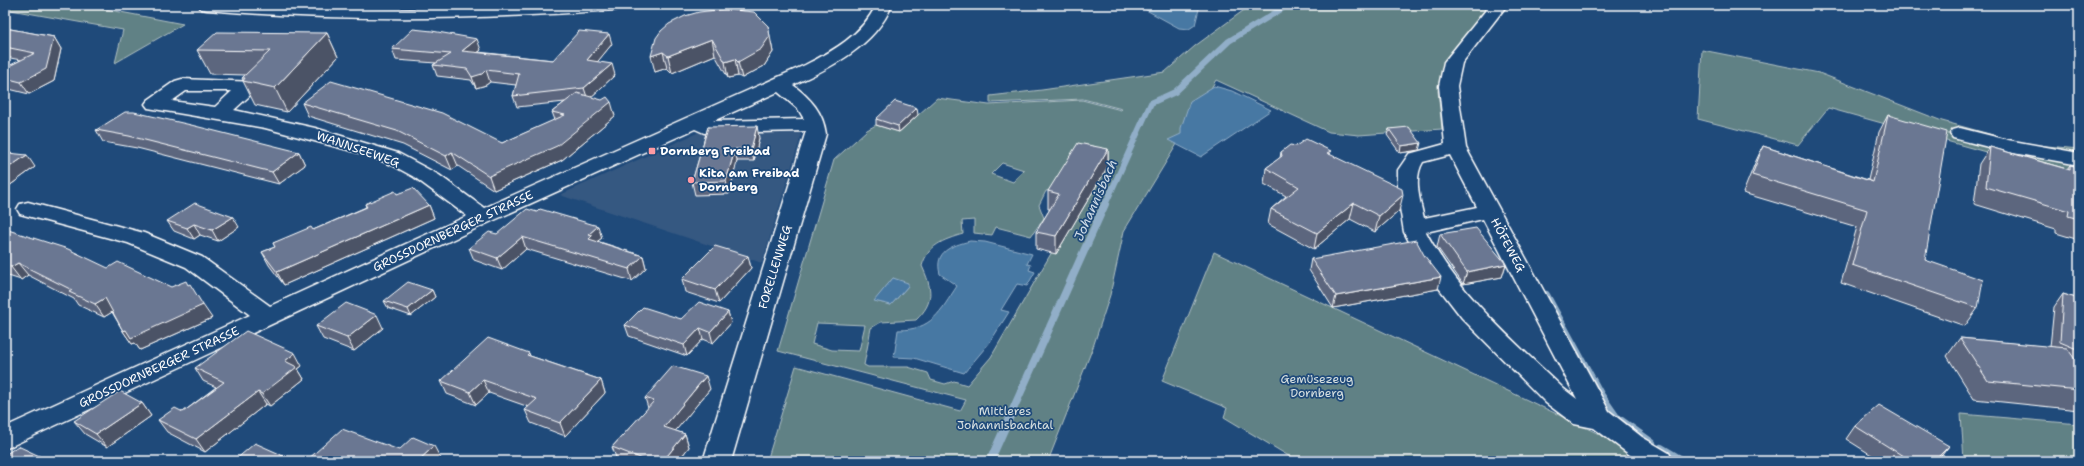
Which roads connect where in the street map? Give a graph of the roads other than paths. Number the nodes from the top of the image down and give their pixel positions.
1 (207, 5) edge
2 (615, 5) edge
3 (884, 5) edge
4 (1499, 5) edge
5 (780, 84) junction
6 (220, 113) dead end
7 (697, 121) junction
8 (816, 124) junction
9 (1960, 134) dead end
10 (1456, 148) junction
11 (2079, 159) edge
12 (28, 209) dead end
13 (1491, 211) junction
14 (482, 217) junction
15 (1414, 227) junction
16 (268, 316) junction
17 (1600, 418) junction
18 (5, 439) edge
19 (717, 461) edge
20 (1659, 461) edge

1 - 2 street
3 - 5 street, GROSSDORNBERGER STRASSE
4 - 10 street, HÖFEWEG
5 - 7 street, GROSSDORNBERGER STRASSE
5 - 8 street
6 - 14 street, WANNSEEWEG
7 - 8 street
7 - 14 street, GROSSDORNBERGER STRASSE
8 - 19 street, FORELLENWEG
9 - 11 street
10 - 13 street, HÖFEWEG
10 - 15 street
12 - 16 street
13 - 15 street
13 - 17 street, HÖFEWEG
14 - 16 street, GROSSDORNBERGER STRASSE
15 - 17 street
16 - 18 street, GROSSDORNBERGER STRASSE
17 - 20 street, HÖFEWEG

